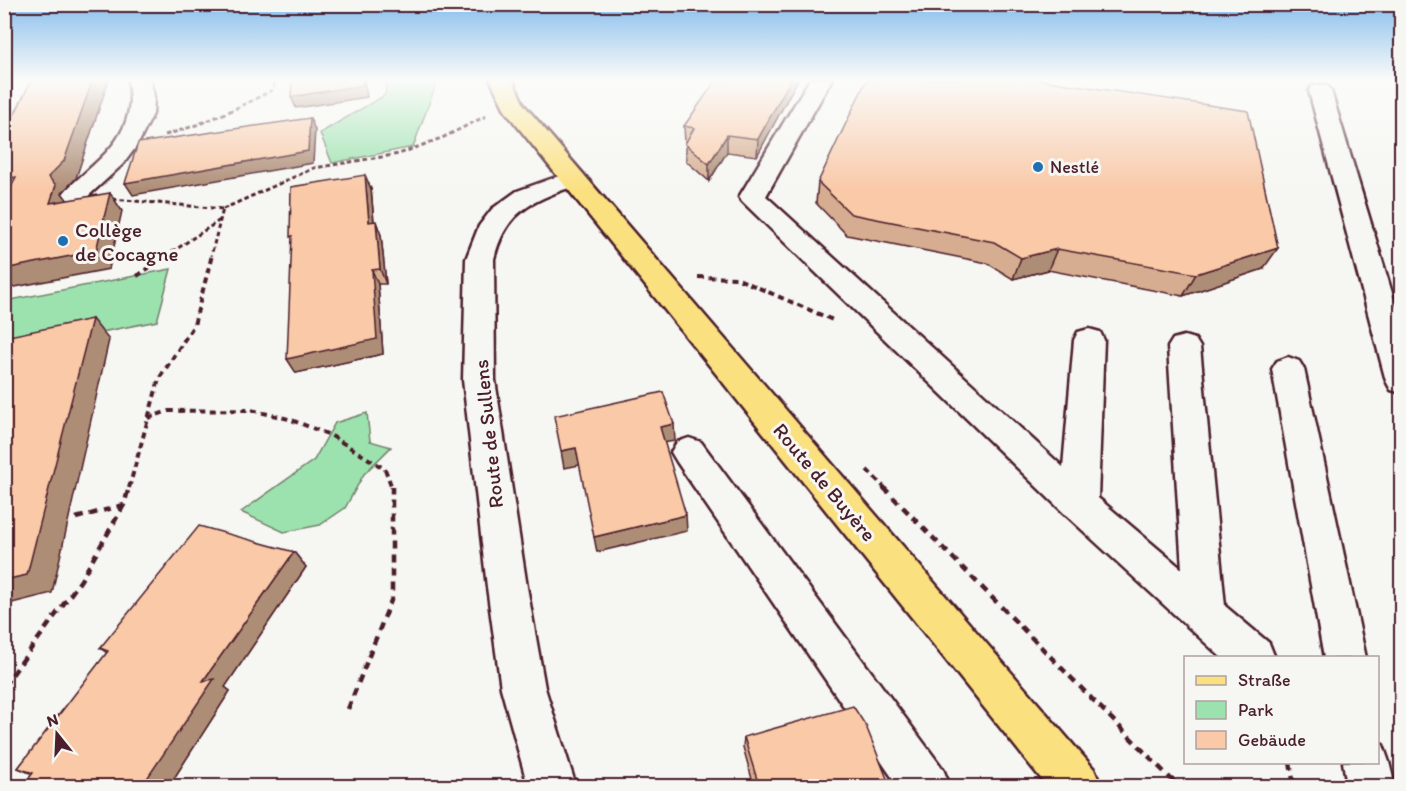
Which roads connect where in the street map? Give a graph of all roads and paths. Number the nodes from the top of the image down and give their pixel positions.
1 (141, 116) edge
2 (223, 116) edge
3 (485, 116) edge
4 (521, 116) edge
5 (799, 116) edge
6 (1327, 116) edge
7 (129, 144) junction
8 (573, 178) junction
9 (76, 194) joint
10 (223, 209) junction
11 (220, 220) junction
12 (690, 268) dead end
13 (137, 276) dead end
14 (698, 277) junction
15 (705, 285) dead end
16 (838, 323) dead end
17 (1089, 339) dead end
18 (1184, 347) dead end
19 (1288, 369) dead end
20 (1401, 381) edge
21 (148, 418) junction
22 (689, 452) dead end
23 (861, 463) dead end
24 (1079, 504) junction
25 (124, 505) junction
26 (76, 518) dead end
27 (1205, 613) junction
28 (1253, 656) edge
29 (1345, 656) edge
30 (4, 686) edge
31 (348, 709) dead end
32 (1290, 764) edge
33 (1366, 764) edge
34 (552, 786) edge
35 (926, 786) edge
36 (1077, 786) edge
37 (1178, 786) edge
38 (1294, 786) edge
39 (1371, 786) edge

1 - 7 street
2 - 7 path
3 - 10 path
4 - 8 main road
5 - 24 street
6 - 20 street
7 - 9 street
8 - 34 street, Route de Sullens
8 - 36 main road, Route de Buyère
9 - 10 path
10 - 11 path
11 - 13 path
11 - 21 path
12 - 14 path
14 - 15 path
14 - 16 path
17 - 24 street
18 - 27 street
19 - 29 street
21 - 25 path
21 - 31 path
22 - 35 street
23 - 37 path
24 - 27 street
25 - 26 path
25 - 30 path
27 - 28 street
32 - 38 path
33 - 39 street

